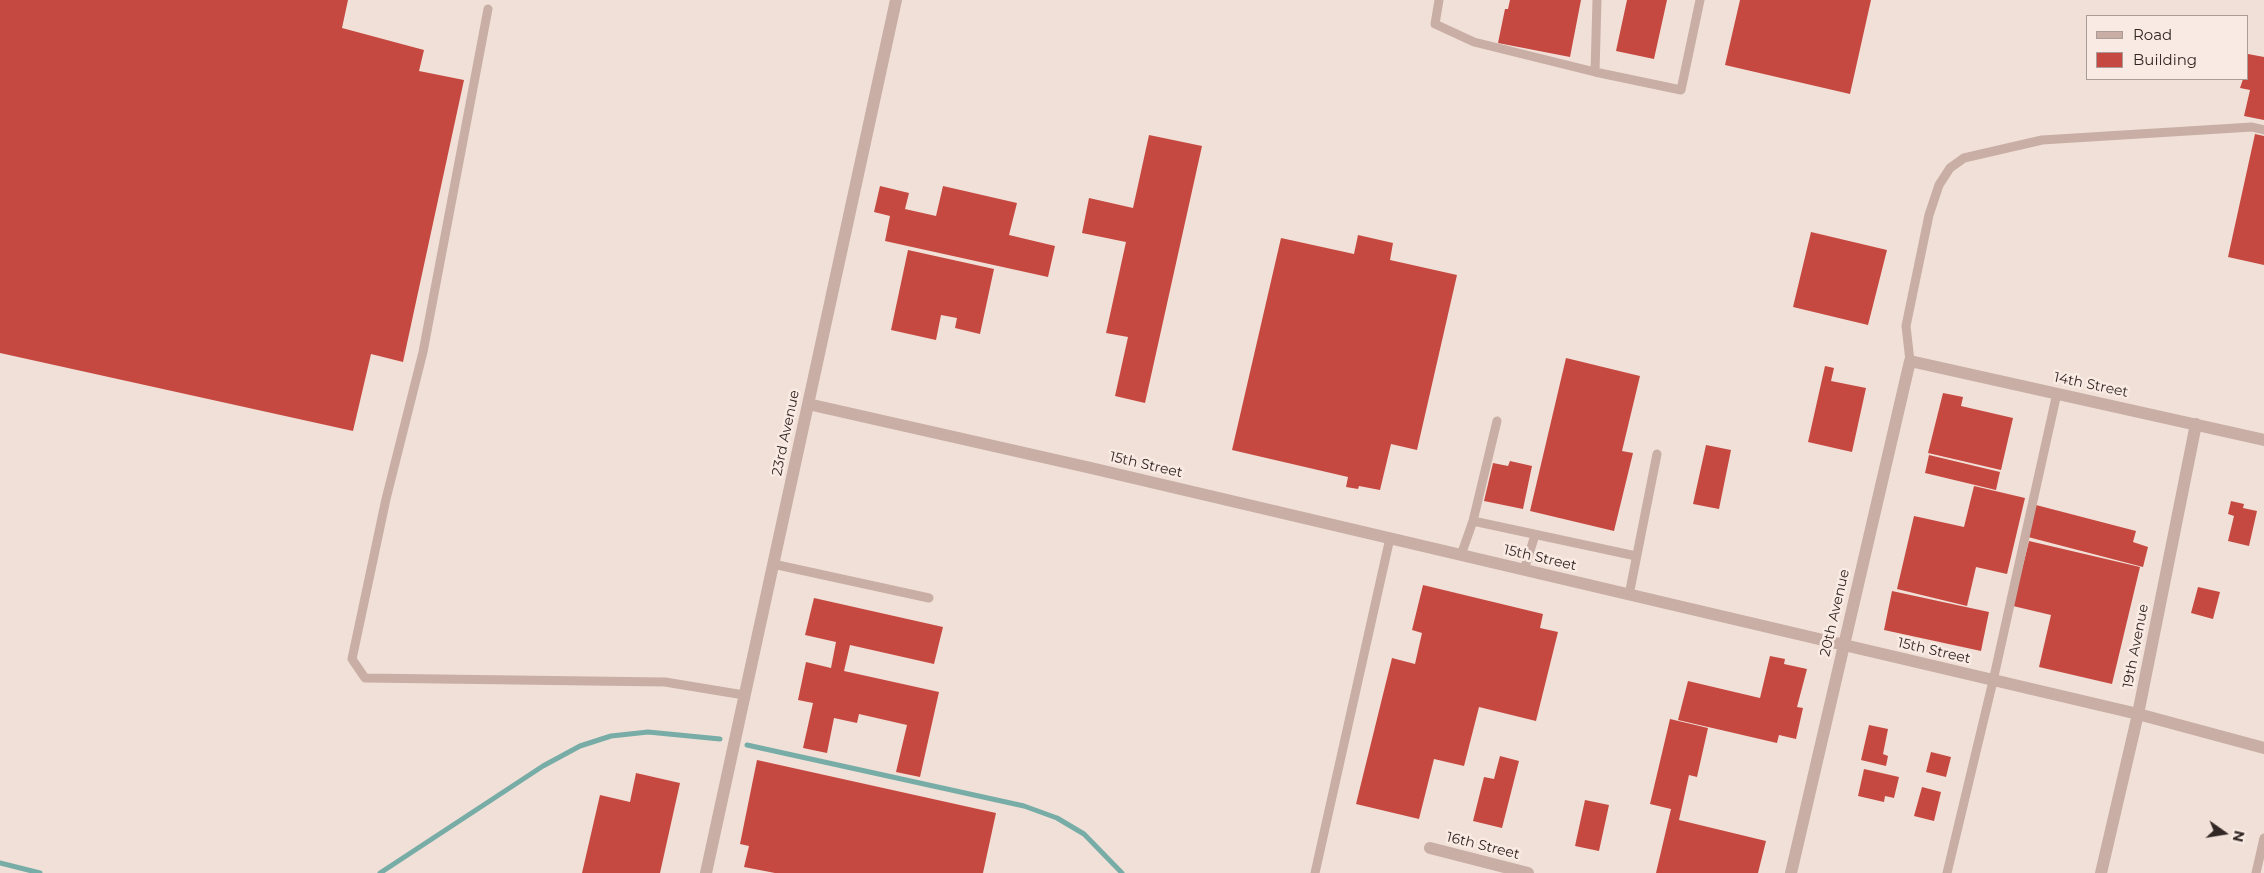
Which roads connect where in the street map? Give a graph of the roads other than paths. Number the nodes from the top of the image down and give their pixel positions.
1 (896, 0) edge
2 (1439, 0) edge
3 (1597, 0) edge
4 (1700, 0) edge
5 (488, 9) dead end
6 (1595, 72) junction
7 (2264, 130) edge
8 (1910, 361) junction
9 (2057, 393) junction
10 (808, 404) junction
11 (1497, 422) dead end
12 (2196, 424) junction
13 (2264, 440) edge
14 (1656, 454) dead end
15 (1473, 522) junction
16 (1535, 535) junction
17 (1390, 538) junction
18 (1461, 555) junction
19 (1636, 556) junction
20 (773, 564) junction
21 (1524, 570) junction
22 (1629, 595) junction
23 (929, 598) dead end
24 (1843, 645) junction
25 (1993, 681) junction
26 (744, 694) junction
27 (2138, 714) junction
28 (2264, 748) edge
29 (2264, 838) edge
30 (1430, 848) dead end
31 (706, 873) edge
32 (1315, 873) edge
33 (1528, 873) edge
34 (1791, 873) edge
35 (1947, 873) edge
36 (2101, 873) edge
37 (2256, 873) edge

1 - 10 street, 23rd Avenue
2 - 6 lane
3 - 6 lane
4 - 6 lane
5 - 26 lane
7 - 8 lane
8 - 9 street, 14th Street
8 - 24 street, 20th Avenue
9 - 12 street, 14th Street
9 - 25 lane
10 - 17 street, 15th Street
10 - 20 street, 23rd Avenue
11 - 15 lane
12 - 13 street, 14th Street
12 - 27 street, 19th Avenue
14 - 19 lane
15 - 16 lane
15 - 18 lane
16 - 19 lane
16 - 21 lane
17 - 18 street, 15th Street
17 - 32 lane
18 - 21 street, 15th Street
19 - 22 lane
20 - 23 lane
20 - 26 street, 23rd Avenue
21 - 22 street, 15th Street
22 - 24 street, 15th Street
24 - 25 street, 15th Street
24 - 34 street, 20th Avenue
25 - 27 street, 15th Street
25 - 35 lane
26 - 31 street, 23rd Avenue
27 - 28 street, 15th Street
27 - 36 street, 19th Avenue
29 - 37 lane
30 - 33 street, 16th Street

